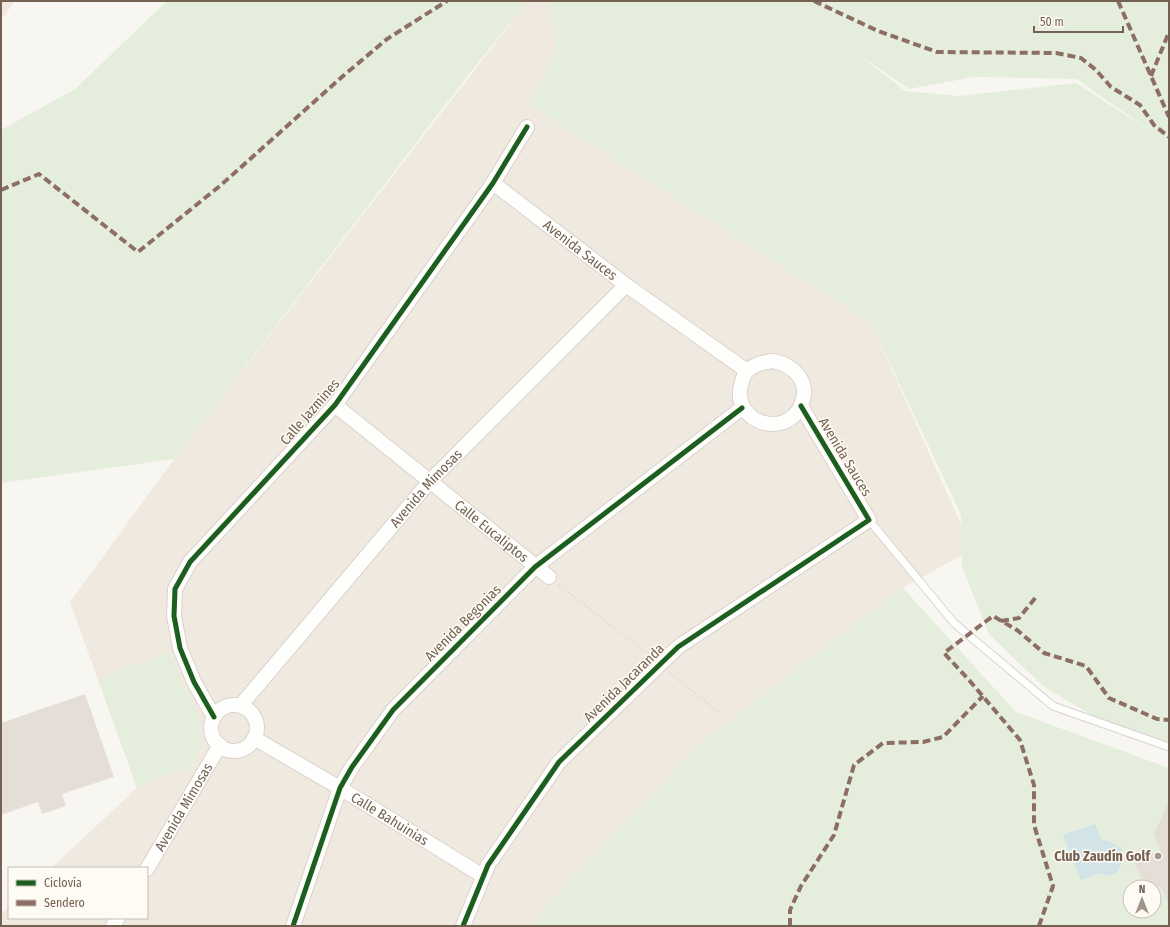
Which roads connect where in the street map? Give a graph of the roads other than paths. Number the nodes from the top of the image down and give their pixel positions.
1 (527, 127) dead end
2 (493, 183) junction
3 (626, 285) junction
4 (747, 371) junction
5 (335, 405) junction
6 (801, 406) junction
7 (742, 408) junction
8 (430, 481) junction
9 (870, 520) junction
10 (535, 567) junction
11 (548, 577) road end
12 (241, 705) junction
13 (214, 717) junction
14 (254, 738) junction
15 (220, 745) junction
16 (1169, 747) edge
17 (340, 788) junction
18 (148, 867) edge
19 (483, 876) junction
20 (293, 926) edge
21 (463, 926) edge

1 - 2 street, Calle Jazmines
2 - 3 street, Avenida Sauces
2 - 5 street, Calle Jazmines
3 - 4 street, Avenida Sauces
3 - 8 street, Avenida Mimosas
4 - 6 street
4 - 7 street
5 - 8 street, Calle Eucaliptos
5 - 13 street, Calle Jazmines
6 - 7 street
6 - 9 street, Avenida Sauces
7 - 10 street, Avenida Begonias
8 - 10 street, Calle Eucaliptos
8 - 12 street, Avenida Mimosas
9 - 16 lane
9 - 19 street, Avenida Jacaranda
10 - 11 street, Calle Eucaliptos
10 - 17 street, Avenida Begonias
12 - 13 street
12 - 14 street
13 - 15 street
14 - 15 street
14 - 17 street, Calle Bahuinias
15 - 18 street, Avenida Mimosas
17 - 19 street, Calle Bahuinias
17 - 20 street, Avenida Begonias
19 - 21 street, Avenida Jacaranda

